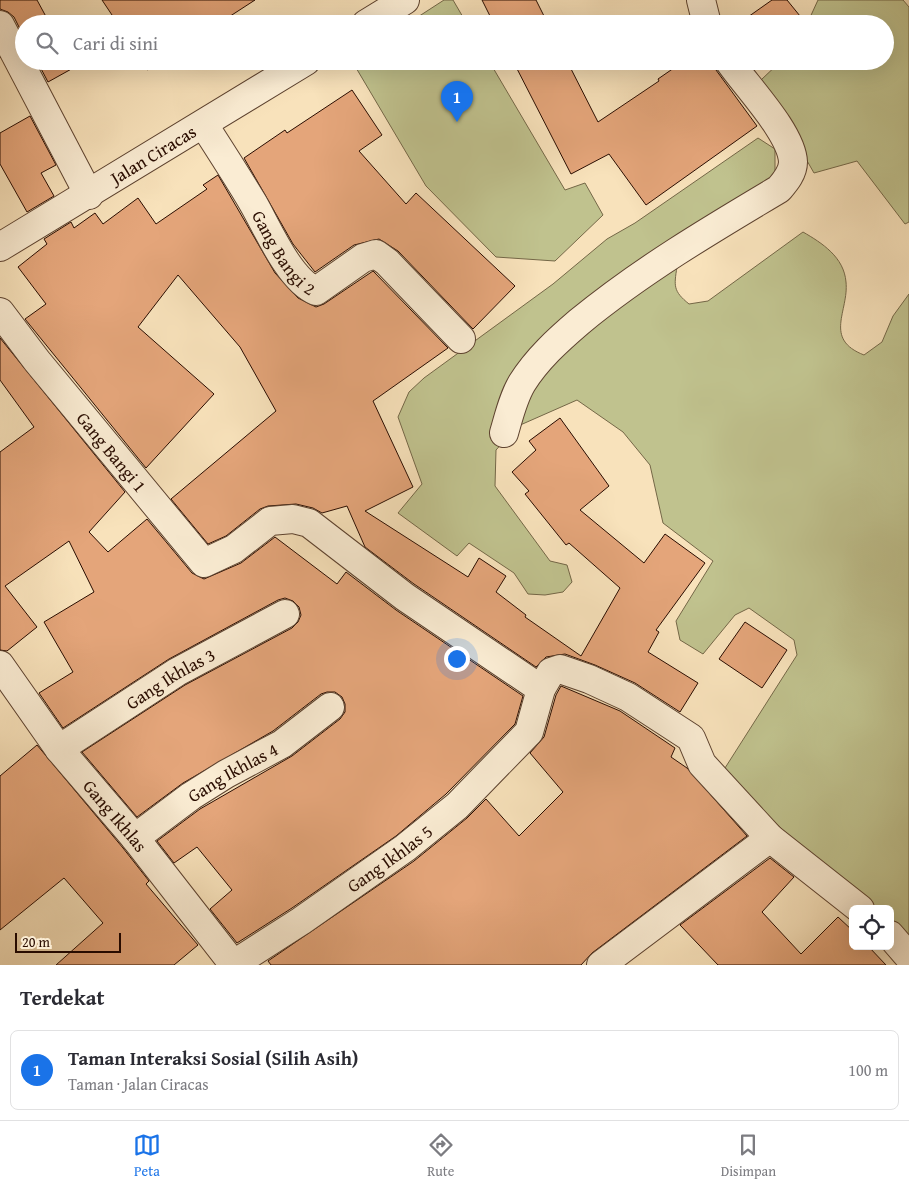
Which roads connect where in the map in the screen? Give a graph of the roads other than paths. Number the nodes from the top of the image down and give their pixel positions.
1 (405, 0) edge
2 (701, 0) edge
3 (381, 15) edge
4 (705, 15) edge
5 (0, 24) edge
6 (15, 53) edge
7 (24, 70) edge
8 (291, 70) edge
9 (736, 70) edge
10 (204, 124) junction
11 (89, 195) junction
12 (0, 247) edge
13 (0, 312) edge
14 (461, 339) dead end
15 (504, 433) dead end
16 (286, 614) dead end
17 (0, 665) edge
18 (540, 689) junction
19 (330, 708) dead end
20 (60, 749) junction
21 (135, 838) junction
22 (770, 838) junction
23 (855, 905) edge
24 (894, 940) edge
25 (909, 957) edge
26 (234, 965) edge
27 (601, 965) edge

1 - 3 street
2 - 4 street
5 - 6 street
7 - 11 street
8 - 10 street, Jalan Ciracas
9 - 15 street
10 - 11 street, Jalan Ciracas
10 - 14 street, Gang Bangi 2
11 - 12 street, Jalan Ciracas
13 - 18 street, Gang Bangi 1
16 - 20 street, Gang Ikhlas 3
17 - 20 street, Gang Ikhlas
18 - 22 street
18 - 26 street, Gang Ikhlas 5
19 - 21 street, Gang Ikhlas 4
20 - 21 street, Gang Ikhlas
21 - 26 street, Gang Ikhlas
22 - 23 street
22 - 27 street
24 - 25 street

